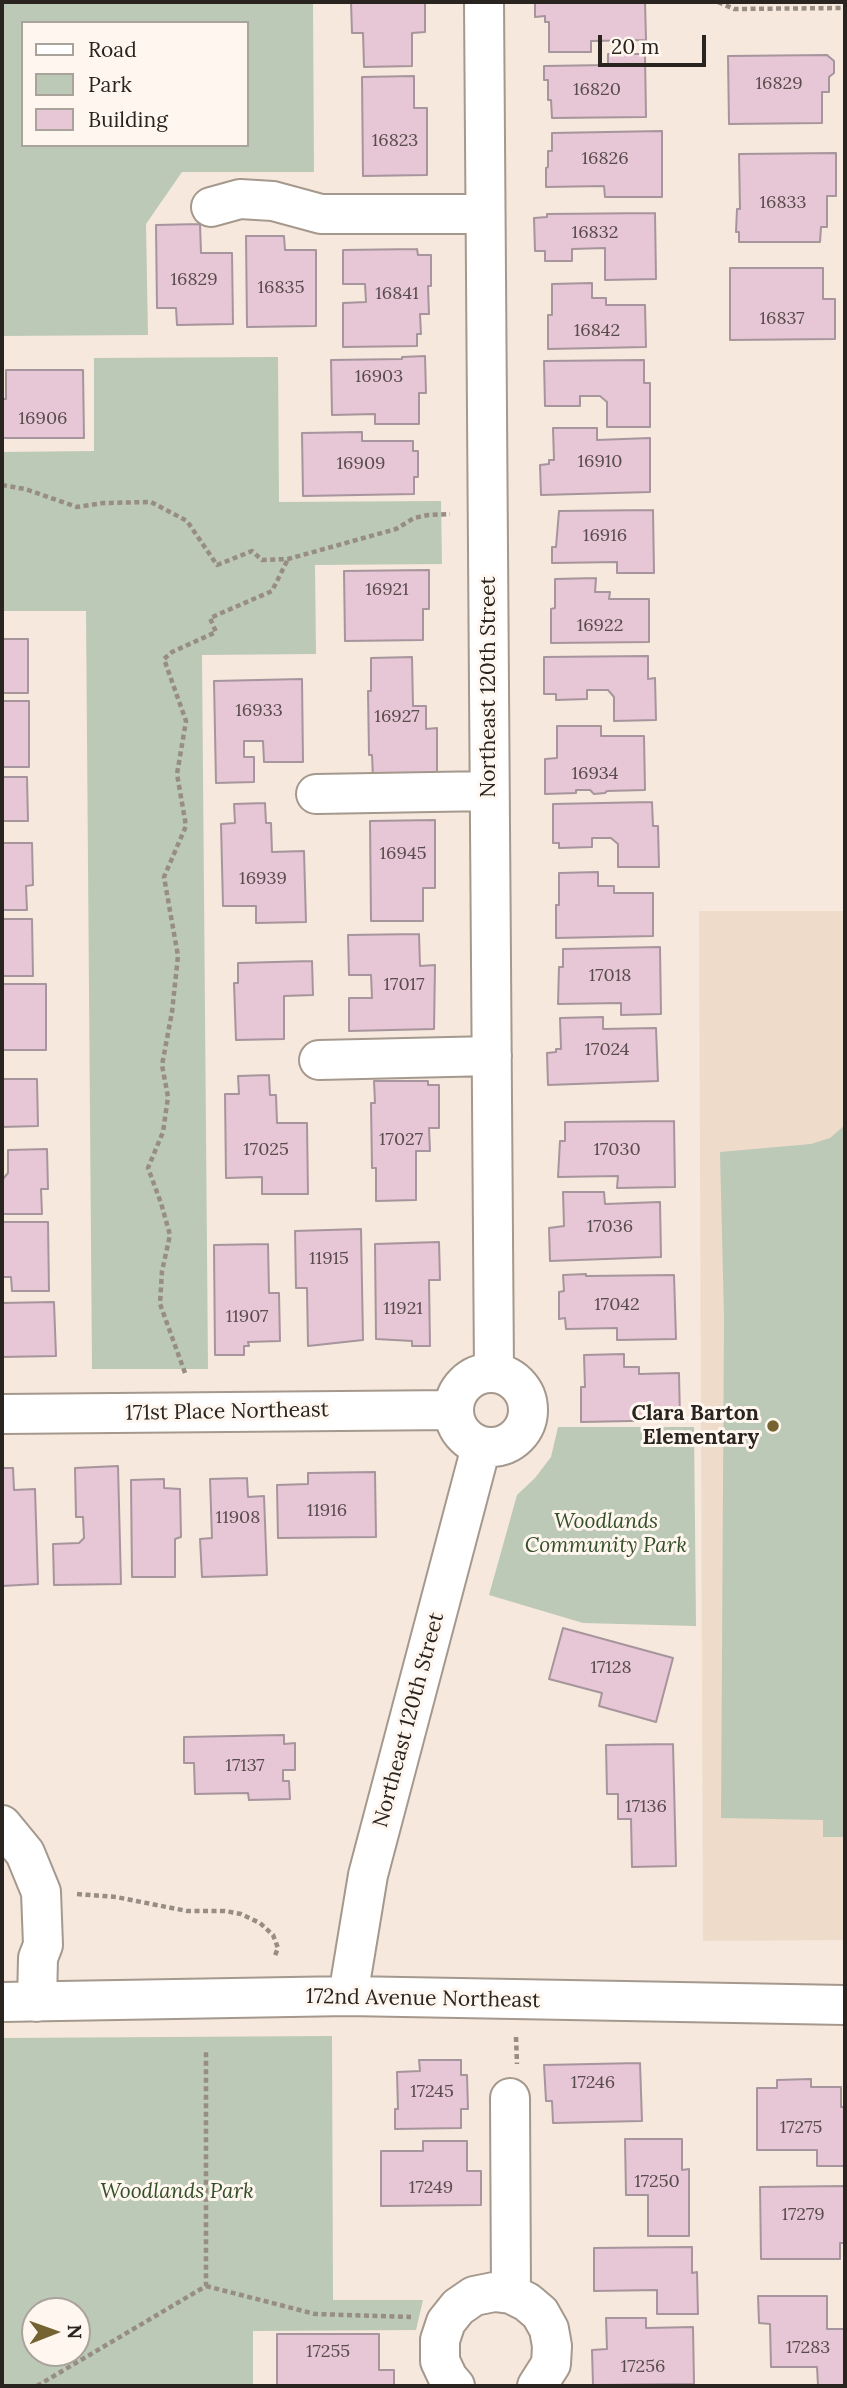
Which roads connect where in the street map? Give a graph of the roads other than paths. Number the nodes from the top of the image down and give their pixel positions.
1 (484, 2) edge
2 (211, 207) dead end
3 (485, 214) junction
4 (489, 791) junction
5 (316, 794) dead end
6 (492, 1056) junction
7 (319, 1060) dead end
8 (494, 1373) junction
9 (453, 1410) junction
10 (2, 1414) edge
11 (481, 1447) junction
12 (2, 1825) edge
13 (348, 1996) junction
14 (20, 2002) edge
15 (845, 2005) edge
16 (510, 2098) road end
17 (511, 2294) junction
18 (455, 2386) edge
19 (537, 2386) edge

1 - 3 street, Northeast 120th Street
2 - 3 street
3 - 4 street, Northeast 120th Street
4 - 5 street
4 - 6 street, Northeast 120th Street
6 - 7 street
6 - 8 street, Northeast 120th Street
8 - 9 street
8 - 11 street
9 - 10 street, 171st Place Northeast
9 - 11 street
11 - 13 street, Northeast 120th Street
12 - 14 street
13 - 14 street, 172nd Avenue Northeast
13 - 15 street, 172nd Avenue Northeast
16 - 17 street
17 - 18 street
17 - 19 street

